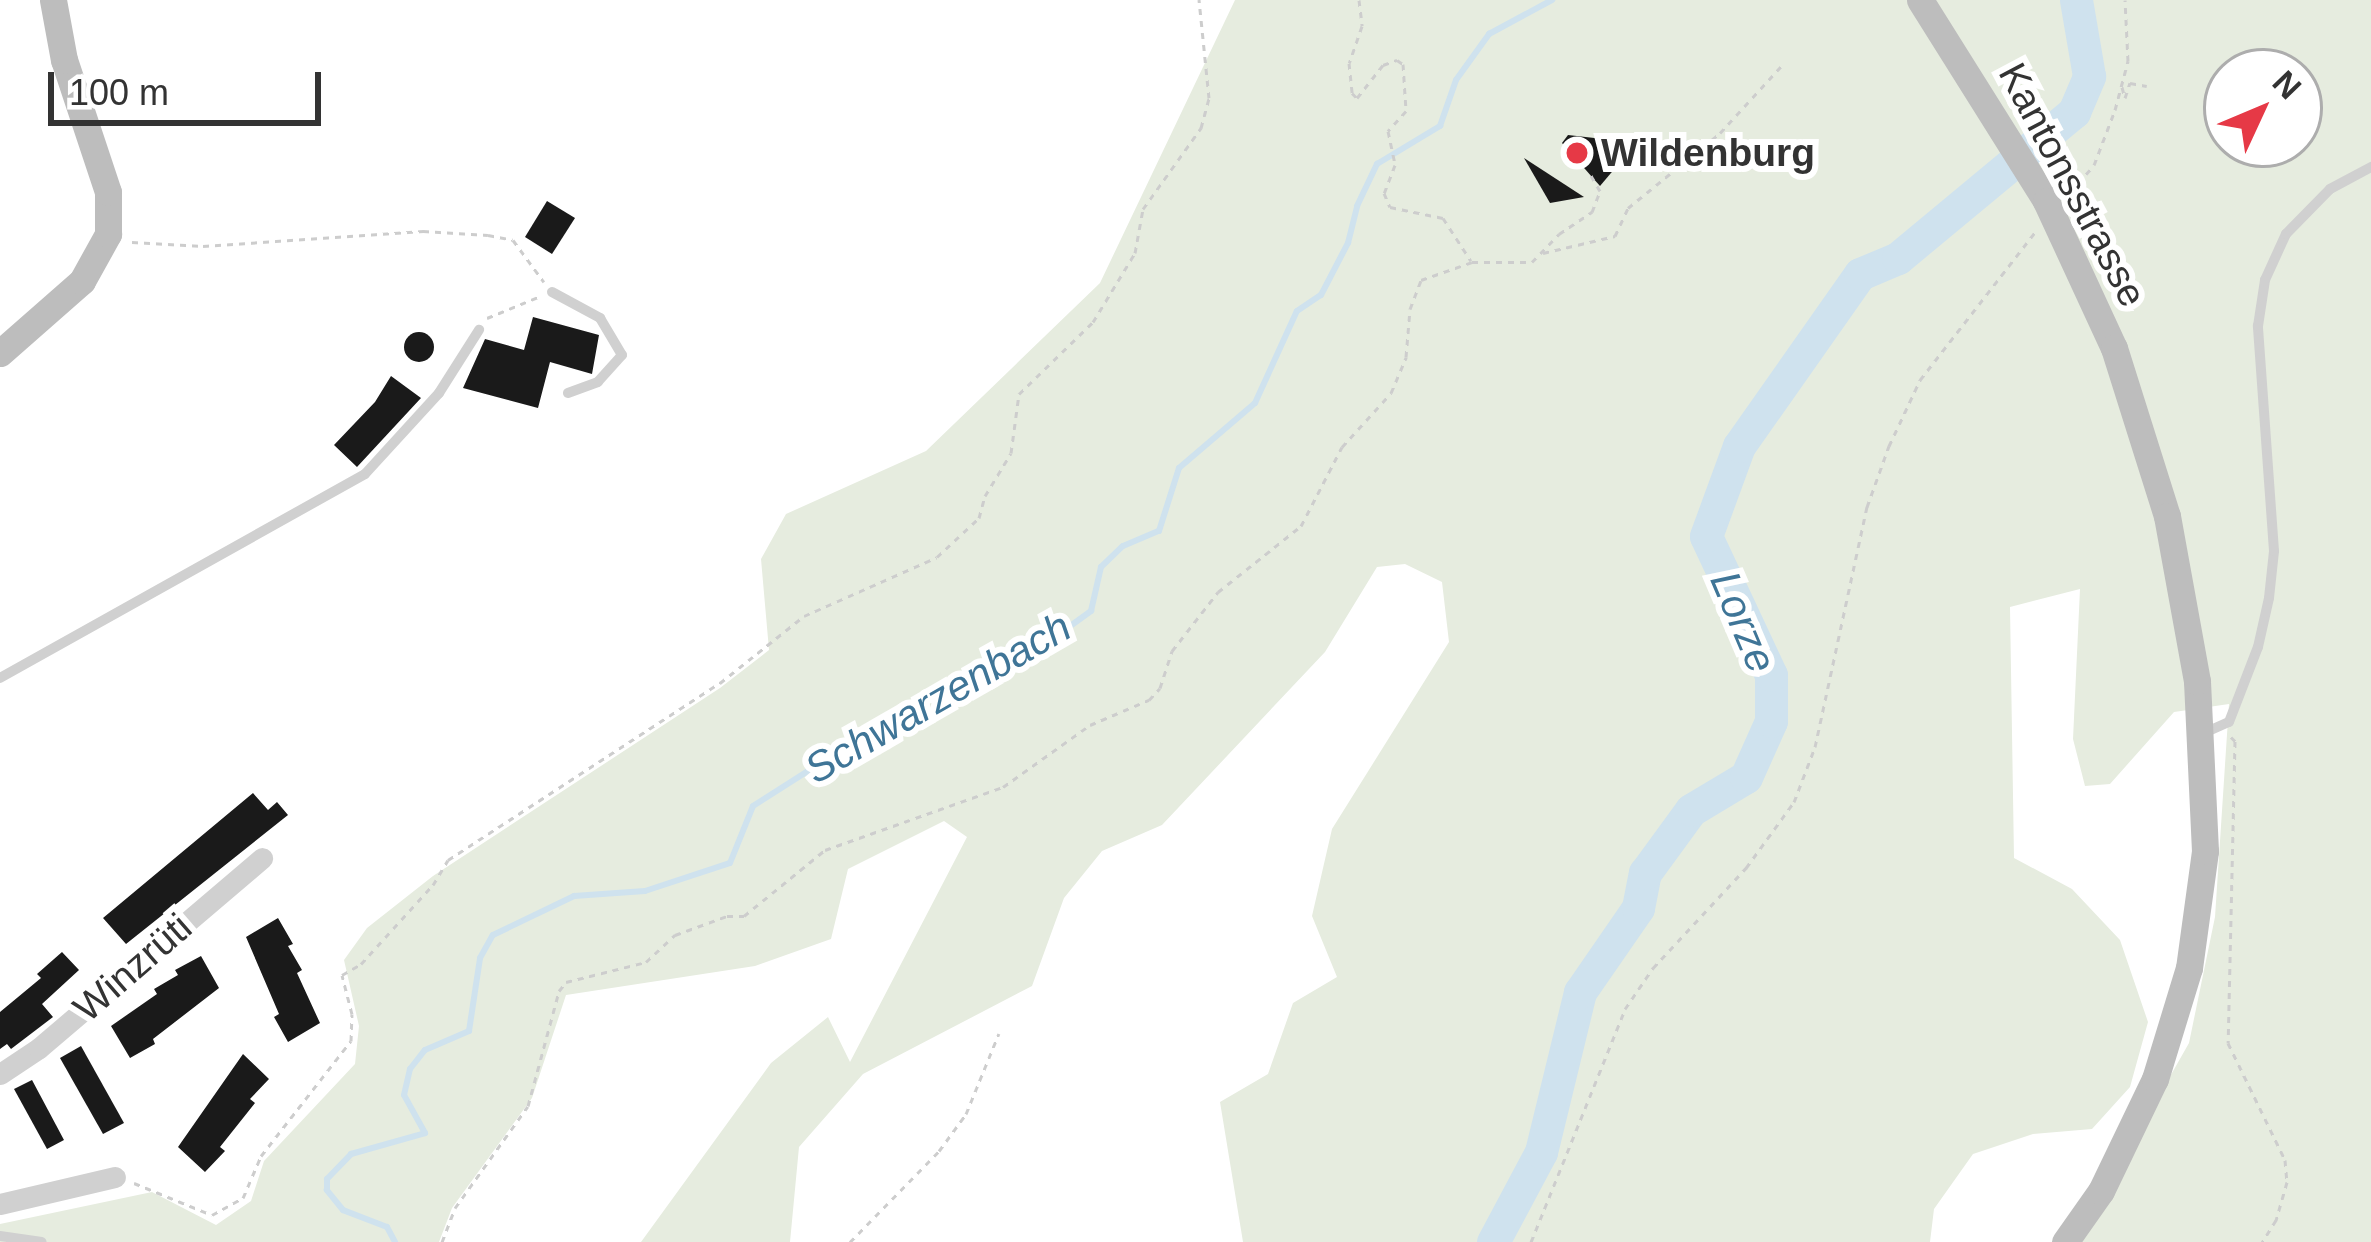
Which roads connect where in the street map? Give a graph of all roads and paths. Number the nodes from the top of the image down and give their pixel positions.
1 (53, 0) edge
2 (1199, 0) edge
3 (1359, 0) edge
4 (1920, 0) edge
5 (2125, 0) edge
6 (1785, 62) dead end
7 (2122, 86) junction
8 (2147, 86) dead end
9 (2371, 167) edge
10 (1590, 174) dead end
11 (2068, 194) dead end
12 (2042, 224) dead end
13 (108, 234) junction
14 (1542, 254) junction
15 (1472, 262) junction
16 (552, 292) junction
17 (479, 330) joint
18 (0, 353) edge
19 (568, 392) dead end
20 (0, 678) edge
21 (2210, 730) junction
22 (262, 858) dead end
23 (1000, 1033) dead end
24 (0, 1074) edge
25 (116, 1177) joint
26 (0, 1204) edge
27 (0, 1237) edge
28 (42, 1242) edge
29 (442, 1242) edge
30 (850, 1242) edge
31 (1531, 1242) edge
32 (2065, 1242) edge
33 (2262, 1242) edge

1 - 13 main road
2 - 25 path
3 - 15 path
4 - 21 main road, Kantonsstrasse, bridge
5 - 7 path
6 - 14 path
7 - 8 path
7 - 11 path
9 - 21 lane
10 - 14 path
12 - 31 path
13 - 16 path
13 - 18 main road
14 - 15 path
15 - 29 path
16 - 17 path
16 - 19 lane
17 - 20 lane
21 - 32 main road, Kantonsstrasse
21 - 33 path
22 - 24 street, Winzrüti
23 - 30 path
25 - 26 street
27 - 28 lane

